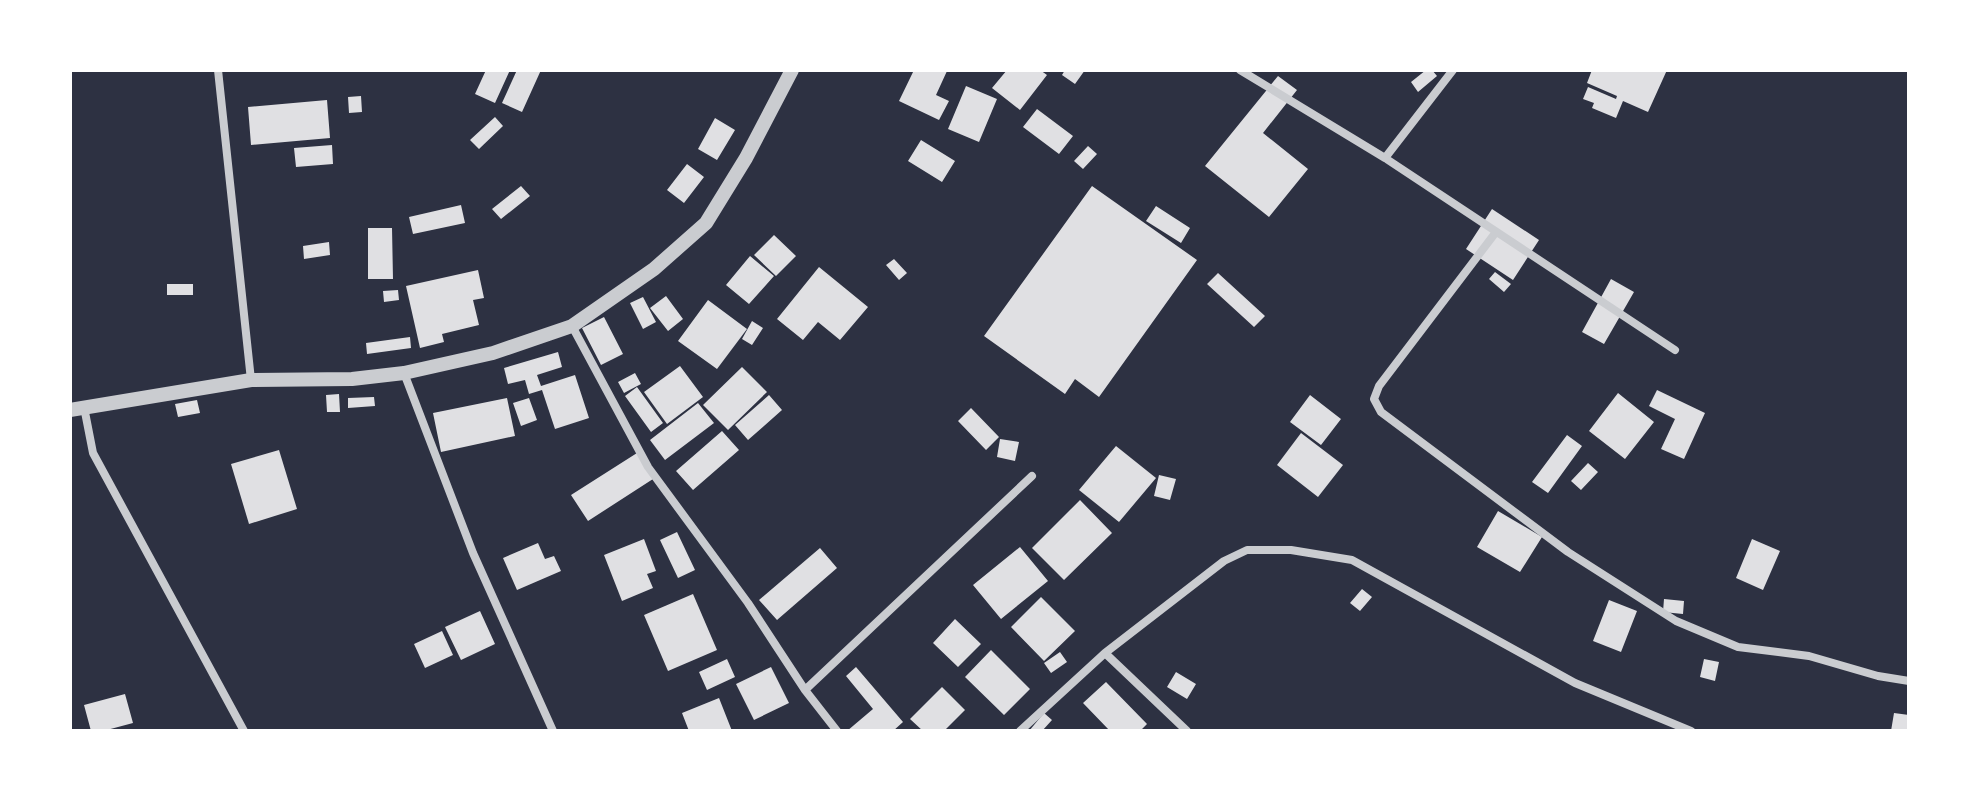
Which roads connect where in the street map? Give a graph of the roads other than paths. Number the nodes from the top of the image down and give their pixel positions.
1 (218, 70) edge
2 (792, 70) edge
3 (1240, 70) edge
4 (1453, 70) edge
5 (1385, 158) junction
6 (1496, 232) junction
7 (572, 326) junction
8 (1675, 350) dead end
9 (404, 373) junction
10 (251, 380) junction
11 (77, 409) edge
12 (1032, 476) dead end
13 (1105, 653) junction
14 (1909, 681) edge
15 (805, 690) junction
16 (244, 731) edge
17 (553, 731) edge
18 (837, 731) edge
19 (1020, 731) edge
20 (1187, 731) edge
21 (1691, 731) edge

1 - 10 street
2 - 7 street
3 - 5 street
4 - 5 street
5 - 6 street
6 - 8 street
6 - 14 street
7 - 9 street
7 - 15 street
9 - 10 street
9 - 17 street
10 - 11 street
11 - 16 street
12 - 15 street
13 - 19 street
13 - 20 street
13 - 21 street
15 - 18 street

